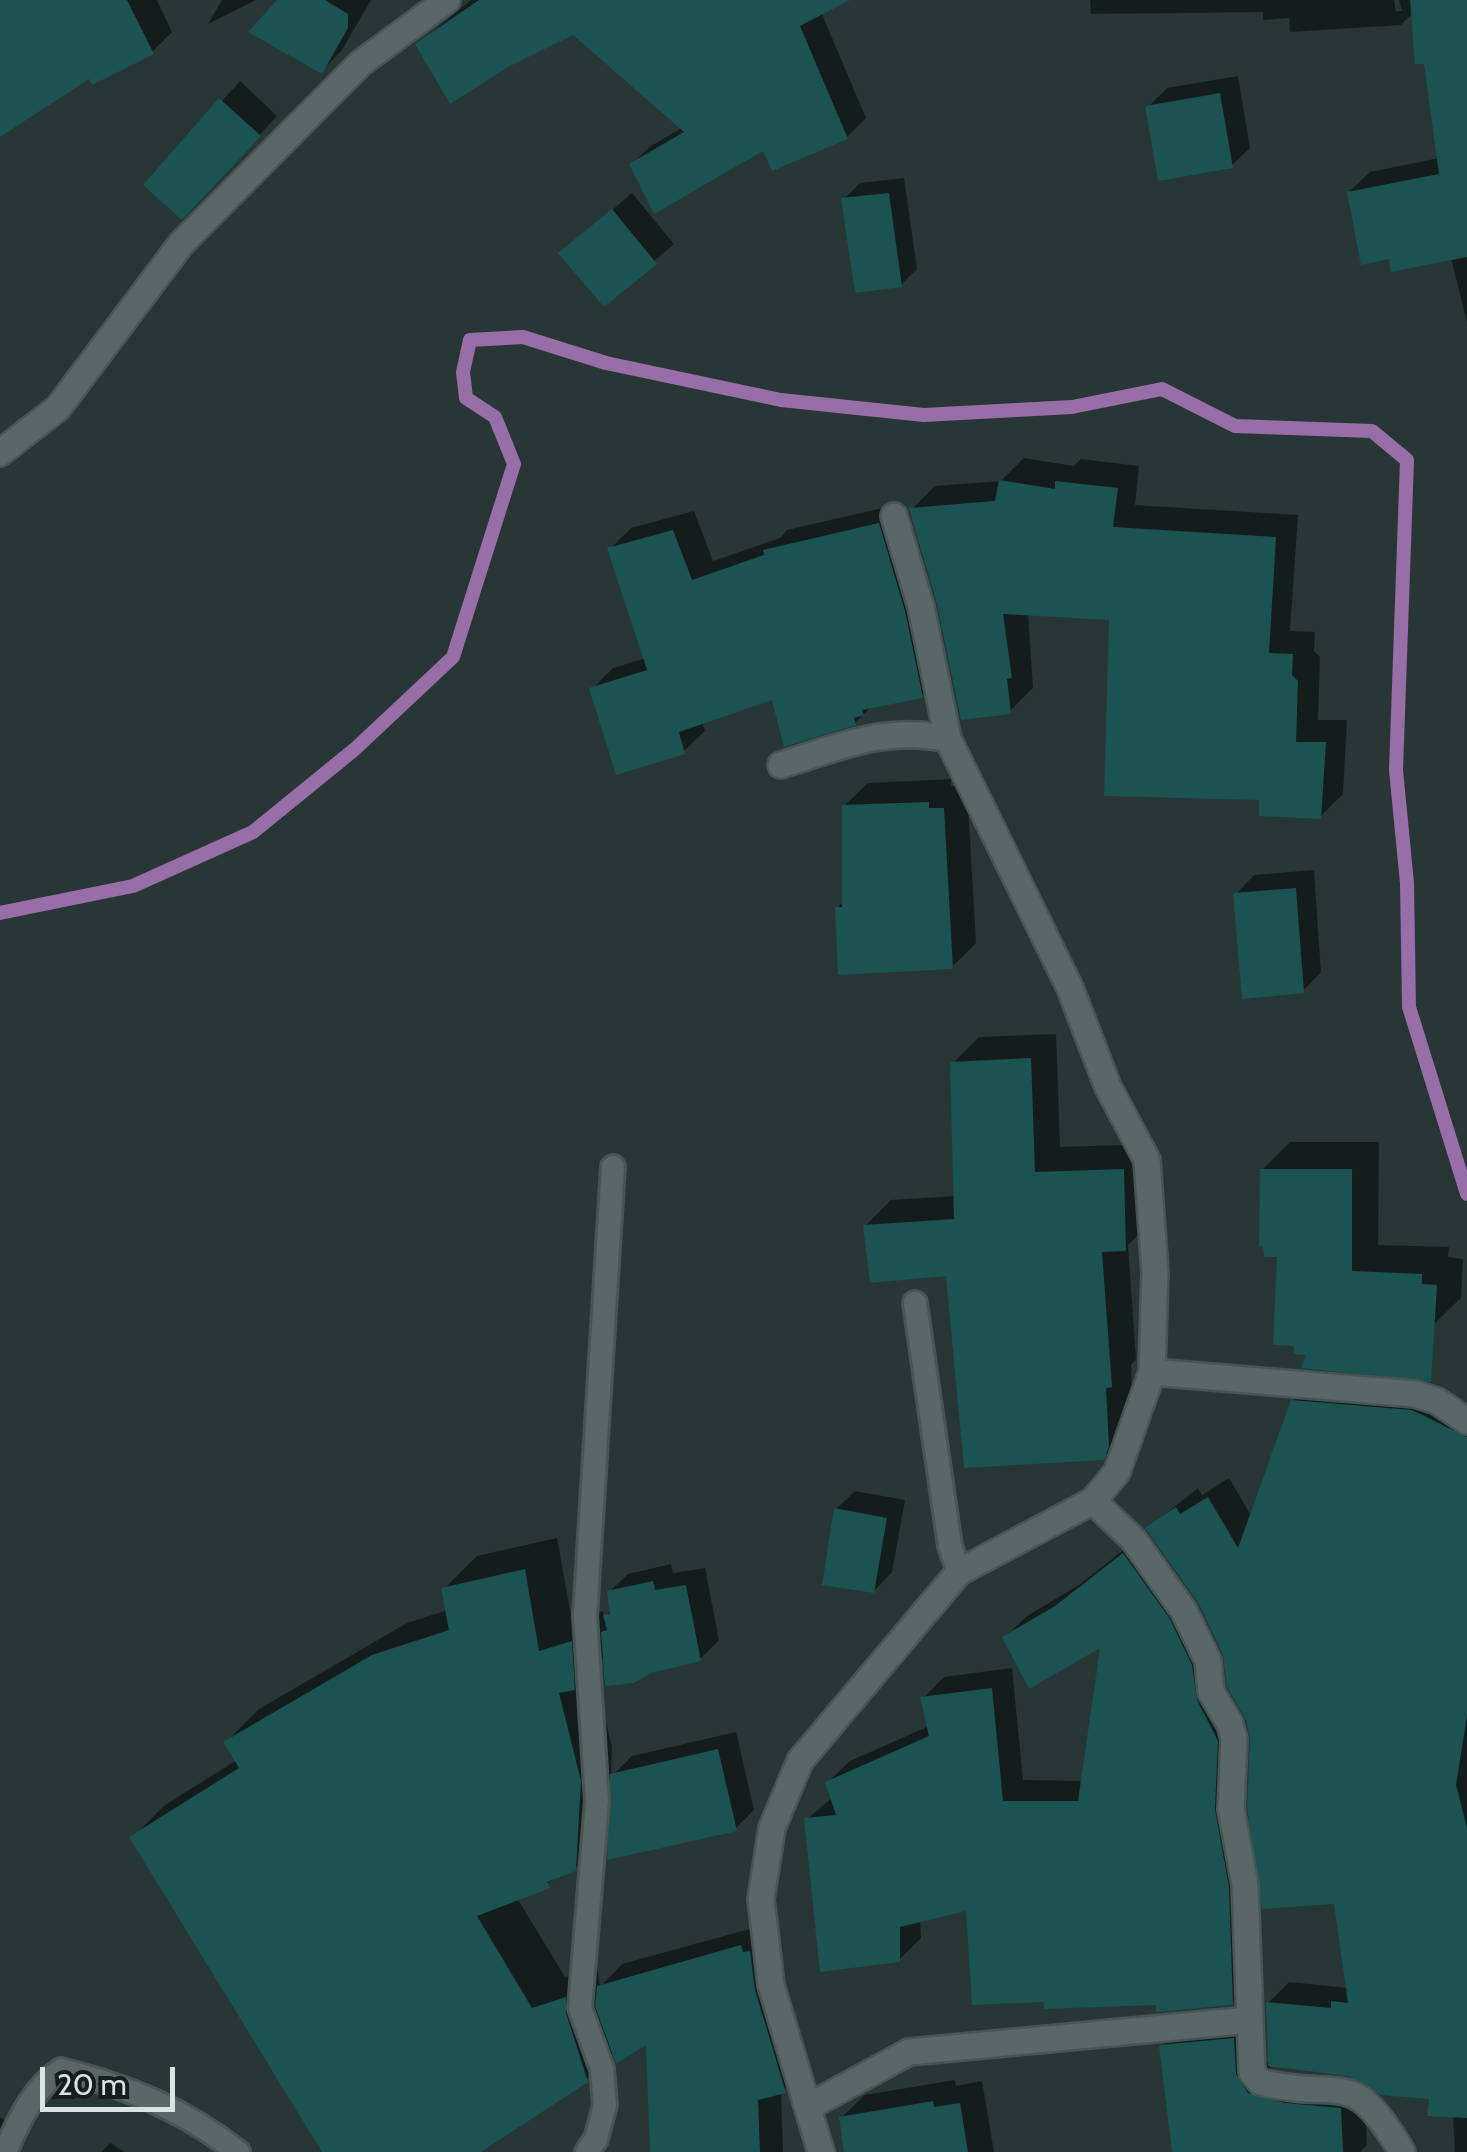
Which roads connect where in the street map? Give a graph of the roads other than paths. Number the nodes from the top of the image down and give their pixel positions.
1 (447, 0) edge
2 (0, 452) edge
3 (894, 516) dead end
4 (948, 739) junction
5 (781, 765) dead end
6 (612, 1167) dead end
7 (915, 1304) dead end
8 (1152, 1372) junction
9 (1467, 1421) edge
10 (1093, 1500) junction
11 (958, 1572) junction
12 (1250, 2020) junction
13 (808, 2107) junction
14 (4, 2152) edge
15 (238, 2152) edge
16 (587, 2152) edge
17 (821, 2152) edge
18 (1402, 2152) edge

1 - 2 street
3 - 4 street
4 - 5 street
4 - 8 street
6 - 16 lane
7 - 11 lane
8 - 9 street
8 - 10 street
10 - 11 street
10 - 12 street
11 - 13 street
12 - 13 street
12 - 18 street
13 - 17 street
14 - 15 lane

